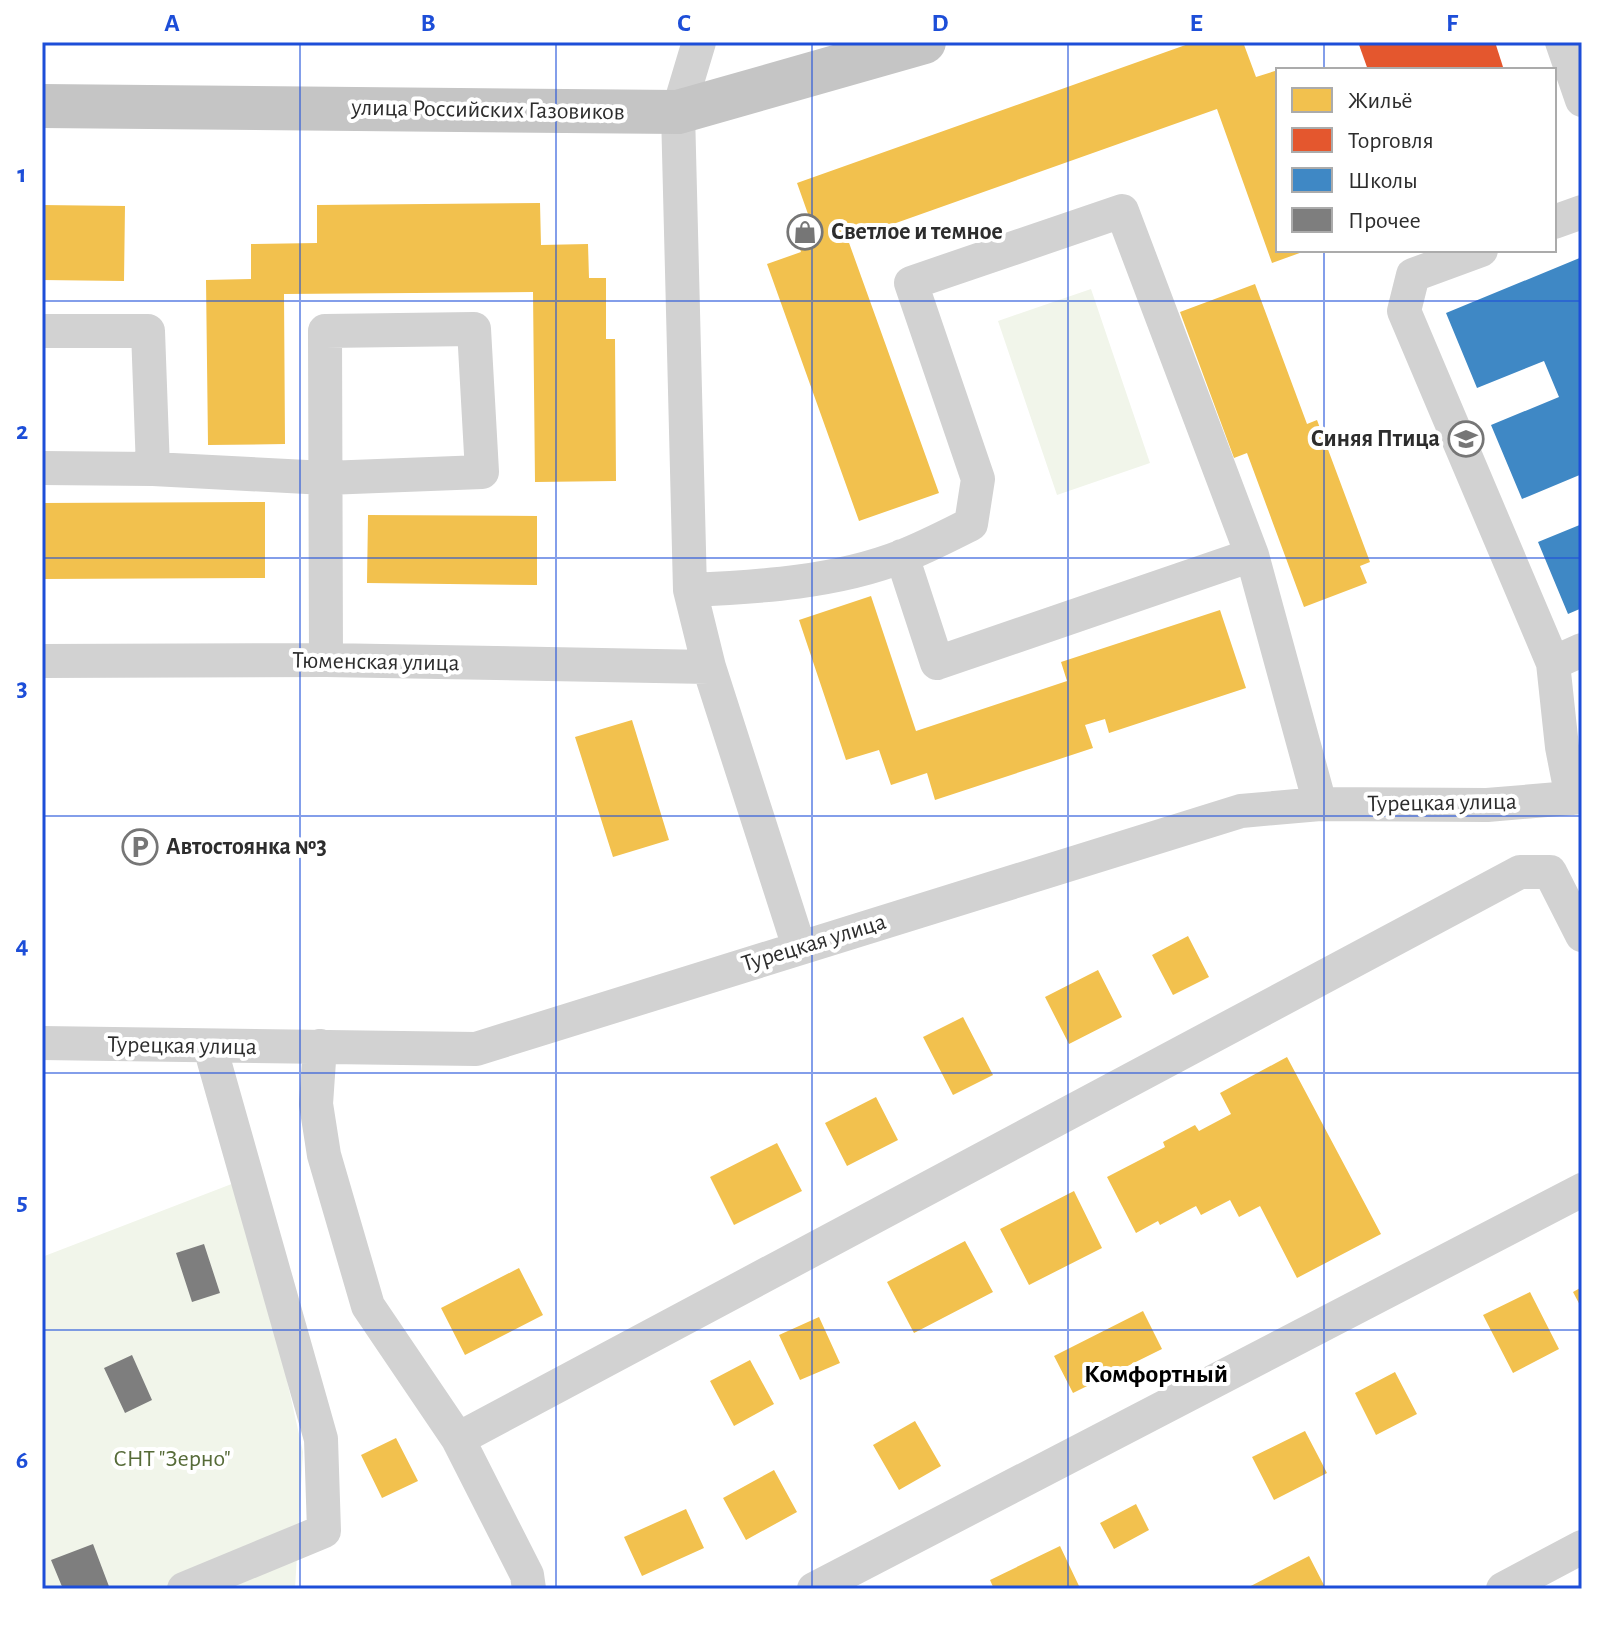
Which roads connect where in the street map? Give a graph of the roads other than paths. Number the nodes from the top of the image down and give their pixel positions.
1 (699, 42) edge
2 (924, 42) edge
3 (1562, 42) edge
4 (1582, 100) edge
5 (42, 106) edge
6 (678, 112) junction
7 (1582, 212) edge
8 (1556, 221) edge
9 (1476, 252) edge
10 (42, 331) edge
11 (42, 468) edge
12 (153, 469) junction
13 (326, 478) junction
14 (1252, 555) junction
15 (902, 556) junction
16 (690, 590) junction
17 (1568, 656) edge
18 (326, 660) junction
19 (42, 661) edge
20 (709, 667) junction
21 (1577, 798) edge
22 (1320, 804) junction
23 (1582, 935) edge
24 (799, 947) junction
25 (42, 1043) edge
26 (320, 1046) junction
27 (210, 1047) junction
28 (1582, 1190) edge
29 (458, 1439) junction
30 (1582, 1547) edge
31 (184, 1589) edge
32 (529, 1589) edge
33 (814, 1589) edge
34 (1503, 1589) edge

1 - 6 street
2 - 6 main road, улица Российских Газовиков
3 - 4 street
5 - 6 main road, улица Российских Газовиков
6 - 16 street
7 - 8 street
9 - 17 street
10 - 12 street
11 - 12 street
12 - 13 street
13 - 13 street
13 - 18 street
14 - 15 street
14 - 15 street
14 - 22 street
15 - 16 street
16 - 20 street
17 - 21 street
18 - 19 street, Тюменская улица
18 - 20 street, Тюменская улица
20 - 24 street
21 - 22 street, Турецкая улица
22 - 24 street, Турецкая улица
23 - 29 street
24 - 26 street, Турецкая улица
25 - 27 street, Турецкая улица
26 - 27 street, Турецкая улица
26 - 29 street
27 - 31 street
28 - 33 street
29 - 32 street
30 - 34 street

